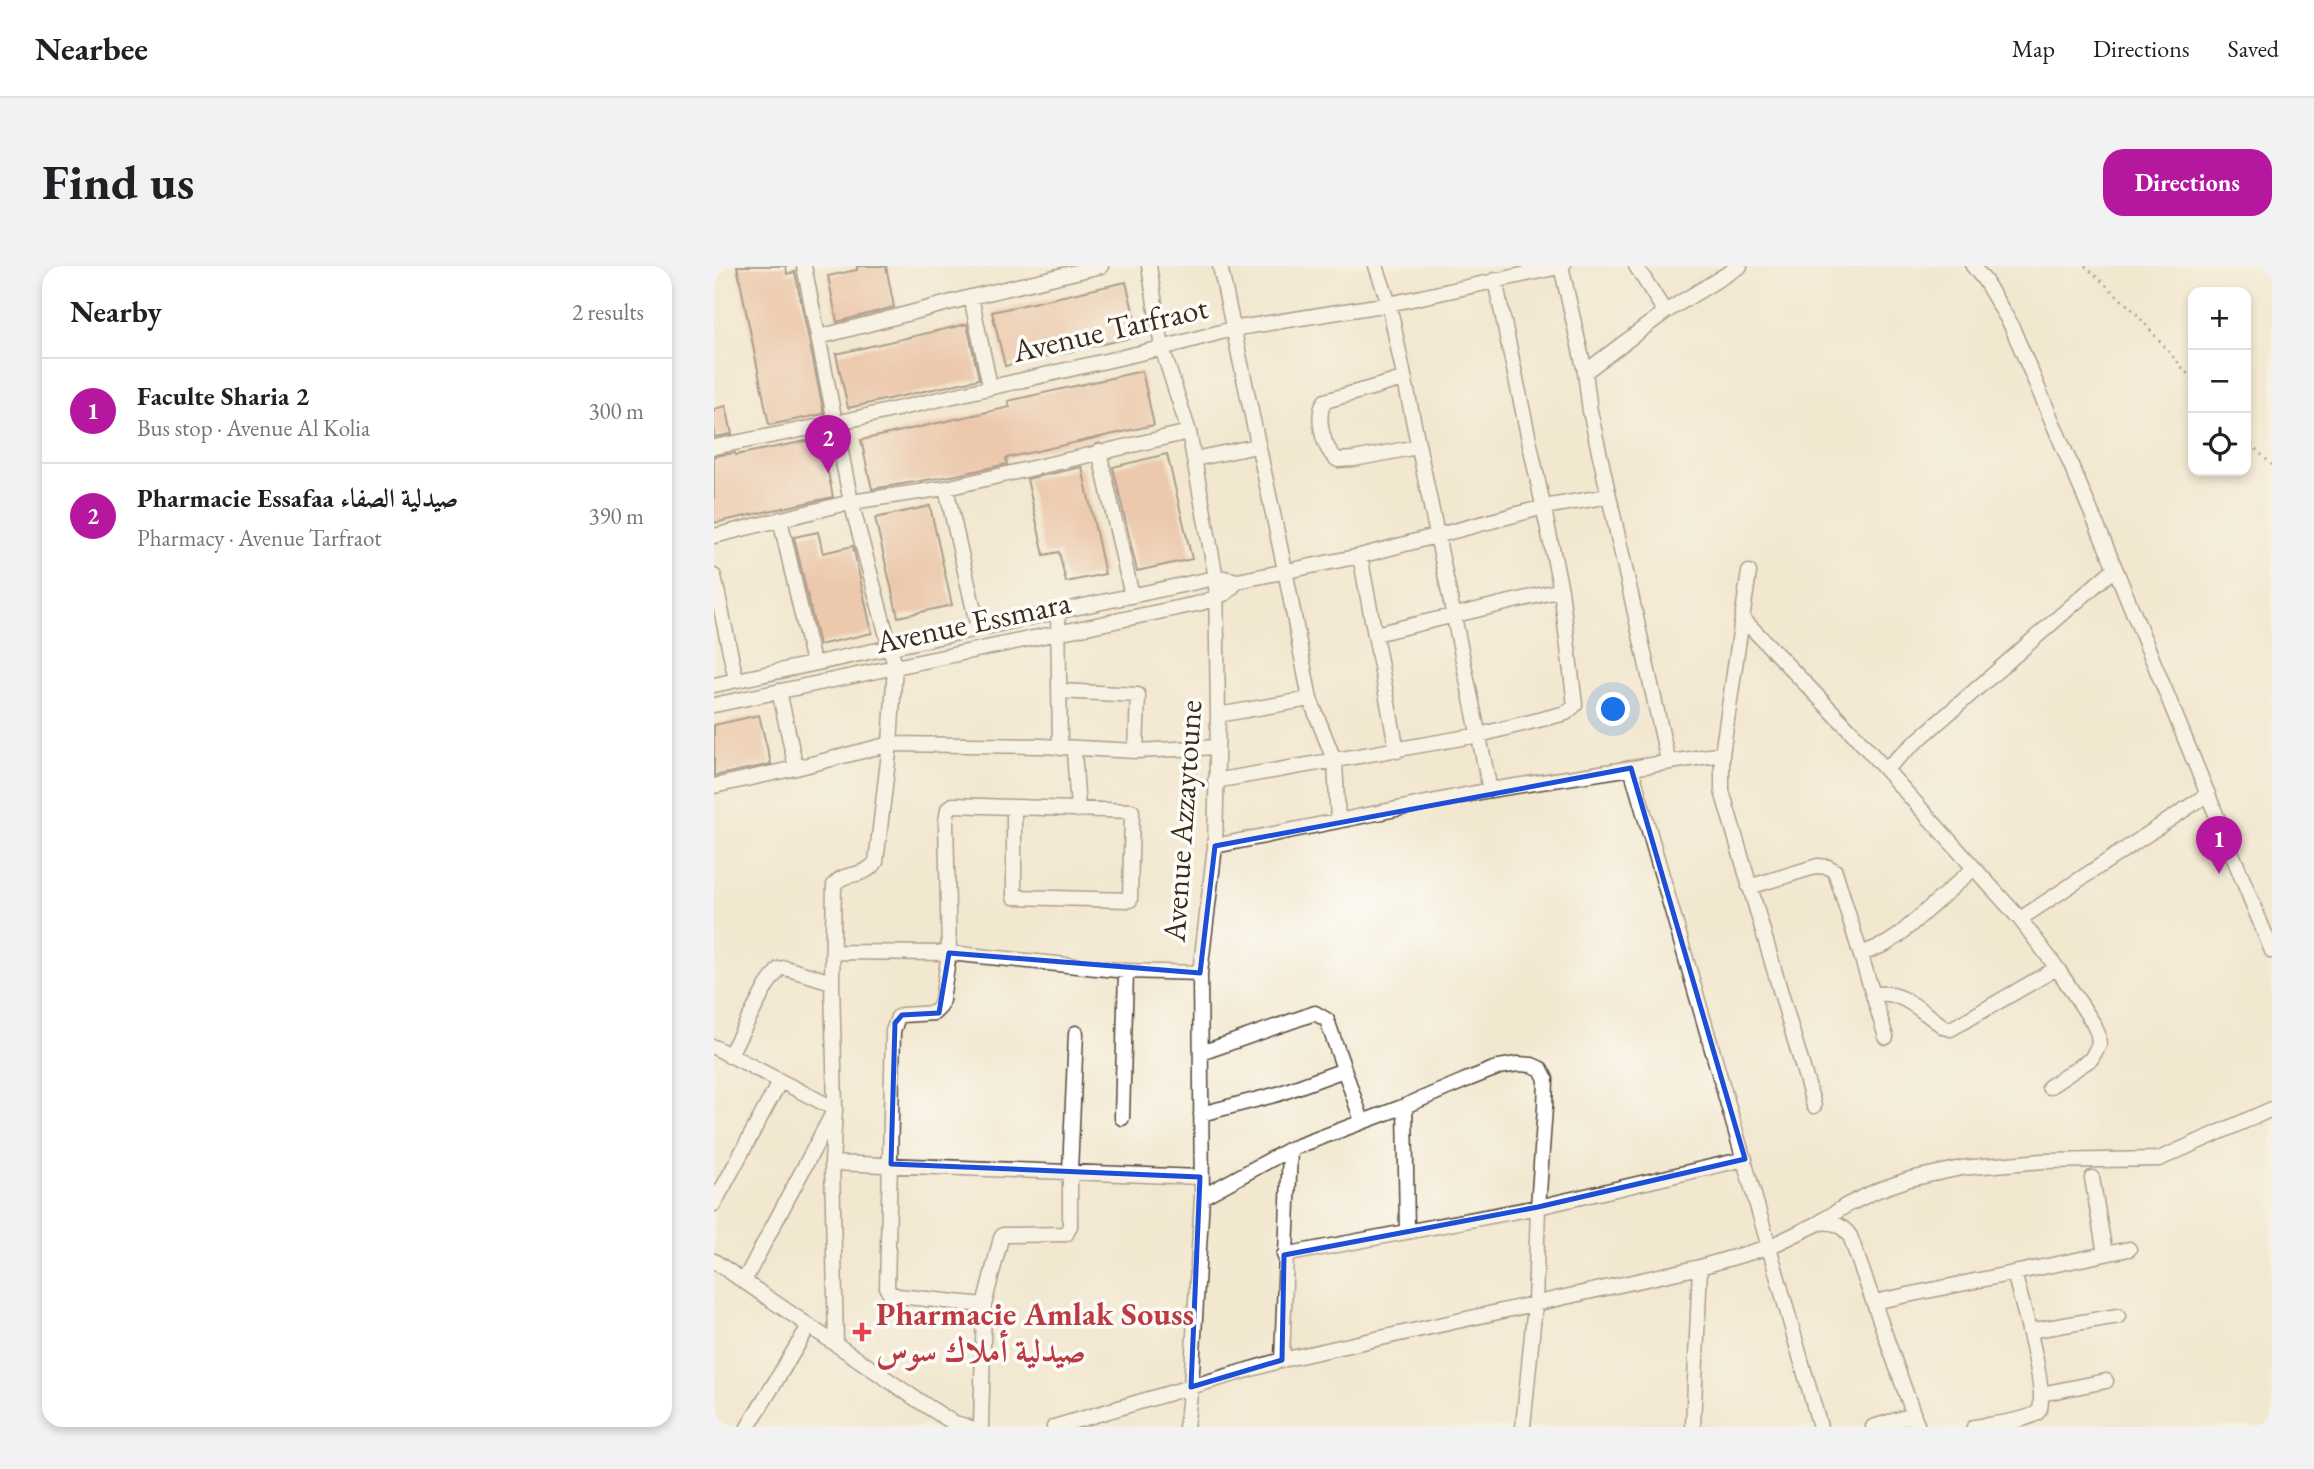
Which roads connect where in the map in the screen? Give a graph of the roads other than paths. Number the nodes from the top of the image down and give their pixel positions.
1 (804, 266) edge
2 (1101, 266) edge
3 (1149, 266) edge
4 (1220, 266) edge
5 (1377, 266) edge
6 (1562, 266) edge
7 (1636, 266) edge
8 (1739, 266) edge
9 (1973, 266) edge
10 (1049, 273) edge
11 (1495, 280) junction
12 (971, 297) junction
13 (1389, 304) junction
14 (1665, 312) junction
15 (1232, 329) junction
16 (819, 337) junction
17 (1163, 348) junction
18 (1585, 372) junction
19 (1403, 379) junction
20 (990, 386) junction
21 (836, 423) junction
22 (1189, 432) junction
23 (1257, 446) junction
24 (714, 447) edge
25 (1417, 447) junction
26 (1099, 452) junction
27 (1194, 459) junction
28 (946, 488) junction
29 (1609, 496) junction
30 (851, 502) junction
31 (1544, 507) junction
32 (780, 519) junction
33 (714, 536) edge
34 (1435, 536) junction
35 (1360, 556) junction
36 (2115, 568) junction
37 (1286, 570) junction
38 (1749, 572) dead end
39 (714, 576) edge
40 (1216, 578) junction
41 (1238, 582) junction
42 (1561, 590) junction
43 (1132, 596) junction
44 (1217, 598) junction
45 (1058, 611) junction
46 (1454, 615) junction
47 (1742, 618) junction
48 (978, 628) junction
49 (1058, 633) junction
50 (1375, 634) junction
51 (891, 646) junction
52 (813, 663) junction
53 (895, 666) junction
54 (736, 680) junction
55 (714, 685) edge
56 (779, 691) junction
57 (1059, 691) junction
58 (1310, 699) junction
59 (714, 705) edge
60 (1218, 715) junction
61 (1479, 735) junction
62 (890, 744) junction
63 (1217, 747) junction
64 (1067, 749) junction
65 (1136, 751) junction
66 (1397, 751) junction
67 (1722, 754) junction
68 (1668, 761) junction
69 (1335, 762) junction
70 (796, 768) junction
71 (1631, 768) junction
72 (1885, 769) junction
73 (1215, 781) junction
74 (714, 786) edge
75 (1490, 790) junction
76 (2208, 794) junction
77 (1014, 808) junction
78 (1078, 810) junction
79 (1338, 821) junction
80 (1215, 846) junction
81 (1973, 869) junction
82 (1749, 887) junction
83 (2020, 919) junction
84 (2271, 945) edge
85 (834, 952) junction
86 (948, 953) junction
87 (1861, 954) junction
88 (2057, 968) junction
89 (1126, 971) junction
90 (1200, 973) junction
91 (832, 982) junction
92 (1874, 995) junction
93 (1076, 1034) dead end
94 (1886, 1037) dead end
95 (714, 1047) edge
96 (1201, 1053) junction
97 (729, 1056) junction
98 (1344, 1070) junction
99 (780, 1081) junction
100 (2049, 1087) dead end
101 (1405, 1105) junction
102 (1814, 1106) dead end
103 (835, 1109) junction
104 (2272, 1109) edge
105 (1201, 1114) junction
106 (1122, 1118) dead end
107 (1362, 1121) junction
108 (1290, 1149) junction
109 (1745, 1159) junction
110 (832, 1163) junction
111 (891, 1164) junction
112 (1070, 1171) junction
113 (1200, 1177) junction
114 (2092, 1178) dead end
115 (1202, 1197) junction
116 (714, 1204) edge
117 (1538, 1208) junction
118 (1819, 1223) junction
119 (1407, 1232) junction
120 (1769, 1247) junction
121 (2129, 1249) dead end
122 (2105, 1254) junction
123 (1284, 1255) junction
124 (714, 1261) edge
125 (1700, 1267) junction
126 (2014, 1273) junction
127 (744, 1281) junction
128 (1874, 1302) junction
129 (1535, 1304) junction
130 (984, 1305) junction
131 (2118, 1316) dead end
132 (809, 1326) junction
133 (2029, 1331) junction
134 (836, 1343) junction
135 (1282, 1360) junction
136 (2106, 1381) dead end
137 (1191, 1387) junction
138 (2041, 1394) junction
139 (1916, 1421) edge
140 (748, 1427) edge
141 (968, 1427) edge
142 (981, 1427) edge
143 (1054, 1427) edge
144 (1186, 1427) edge
145 (1523, 1427) edge
146 (1693, 1427) edge
147 (1820, 1427) edge
148 (1873, 1427) edge
149 (1974, 1427) edge

1 - 16 street
2 - 10 street
3 - 17 street, Avenue Azzaytoune
4 - 15 street
5 - 13 street
6 - 11 street, Avenue Tarfraot
6 - 18 street
7 - 14 street
8 - 14 street
9 - 36 street
10 - 12 street
11 - 13 street, Avenue Tarfraot
11 - 31 street
12 - 16 street
12 - 20 street
13 - 15 street, Avenue Tarfraot
13 - 19 street
14 - 18 street
15 - 17 street, Avenue Tarfraot
15 - 23 street
16 - 21 street
17 - 20 street, Avenue Tarfraot
17 - 22 street, Avenue Azzaytoune
18 - 29 street
19 - 25 street
19 - 25 street
20 - 21 street, Avenue Tarfraot
21 - 24 street, Avenue Tarfraot
21 - 30 street
22 - 26 street
22 - 27 street, Avenue Azzaytoune
23 - 27 street
23 - 37 street
25 - 34 street
26 - 28 street
26 - 43 street
27 - 40 street, Avenue Azzaytoune
28 - 30 street
28 - 48 street
29 - 31 street, Avenue Essmara
29 - 68 street
30 - 32 street
30 - 51 street
31 - 34 street, Avenue Essmara
31 - 42 street
32 - 33 street
32 - 52 street
34 - 35 street, Avenue Essmara
34 - 46 street
35 - 37 street, Avenue Essmara
35 - 50 street
36 - 72 street
36 - 76 street
37 - 41 street, Avenue Essmara
37 - 58 street
38 - 47 street
39 - 54 street
40 - 41 street, Avenue Essmara
40 - 43 street, Avenue Essmara
40 - 44 street, Avenue Azzaytoune
41 - 44 street, Avenue Essmara
42 - 46 street
42 - 61 street
43 - 45 street, Avenue Essmara
44 - 49 street, Avenue Essmara
44 - 60 street, Avenue Azzaytoune
45 - 48 street, Avenue Essmara
45 - 49 street
46 - 50 street
46 - 61 street
47 - 67 street
47 - 72 street
48 - 51 street, Avenue Essmara
49 - 53 street, Avenue Essmara
49 - 57 street
50 - 66 street
51 - 52 street, Avenue Essmara
51 - 53 street
52 - 54 street, Avenue Essmara
53 - 56 street, Avenue Essmara
53 - 62 street
54 - 55 street, Avenue Essmara
56 - 59 street, Avenue Essmara
56 - 70 street
57 - 64 street
57 - 65 street
58 - 60 street
58 - 69 street
60 - 63 street, Avenue Azzaytoune
61 - 66 street
61 - 75 street
62 - 64 street
62 - 70 street
62 - 85 street
63 - 65 street
63 - 73 street, Avenue Azzaytoune
64 - 65 street
64 - 78 street
66 - 69 street
67 - 68 street
67 - 82 street
68 - 71 street
69 - 73 street
69 - 79 street
70 - 74 street
71 - 75 street
71 - 109 street
72 - 81 street
73 - 80 street, Avenue Azzaytoune
75 - 79 street
76 - 83 street
76 - 84 street
77 - 78 street
77 - 78 street
77 - 86 street
79 - 80 street
80 - 90 street, Avenue Azzaytoune
81 - 83 street
81 - 87 street
82 - 87 street
82 - 102 street
83 - 88 street
85 - 86 street
85 - 91 street
86 - 89 street
86 - 111 street
87 - 92 street
88 - 92 street
88 - 100 street
89 - 90 street
89 - 106 street
90 - 96 street, Avenue Azzaytoune
91 - 97 street
91 - 103 street
92 - 94 street
93 - 112 street
95 - 97 street
96 - 98 street
96 - 105 street, Avenue Azzaytoune
97 - 99 street
98 - 105 street
98 - 107 street
99 - 103 street
99 - 116 street
101 - 107 street
101 - 117 street
101 - 119 street
103 - 110 street
103 - 127 street
104 - 118 street
105 - 113 street, Avenue Azzaytoune
107 - 108 street
108 - 115 street
108 - 123 street
109 - 117 street
109 - 120 street
110 - 111 street
110 - 134 street
111 - 112 street
111 - 130 street
112 - 113 street
112 - 130 street
113 - 115 street, Avenue Azzaytoune
114 - 122 street
115 - 137 street, Avenue Azzaytoune
117 - 119 street
117 - 129 street
118 - 120 street
118 - 128 street
119 - 123 street
120 - 125 street
120 - 147 street
121 - 122 street
122 - 126 street
123 - 135 street
124 - 127 street
125 - 129 street
125 - 146 street
126 - 128 street
126 - 133 street
127 - 132 street
128 - 139 street
129 - 135 street
129 - 145 street
130 - 142 street
131 - 133 street
132 - 134 street
132 - 140 street
133 - 138 street
134 - 141 street
135 - 137 street
136 - 138 street
137 - 143 street
137 - 144 street, Avenue Azzaytoune
138 - 149 street
139 - 148 street

